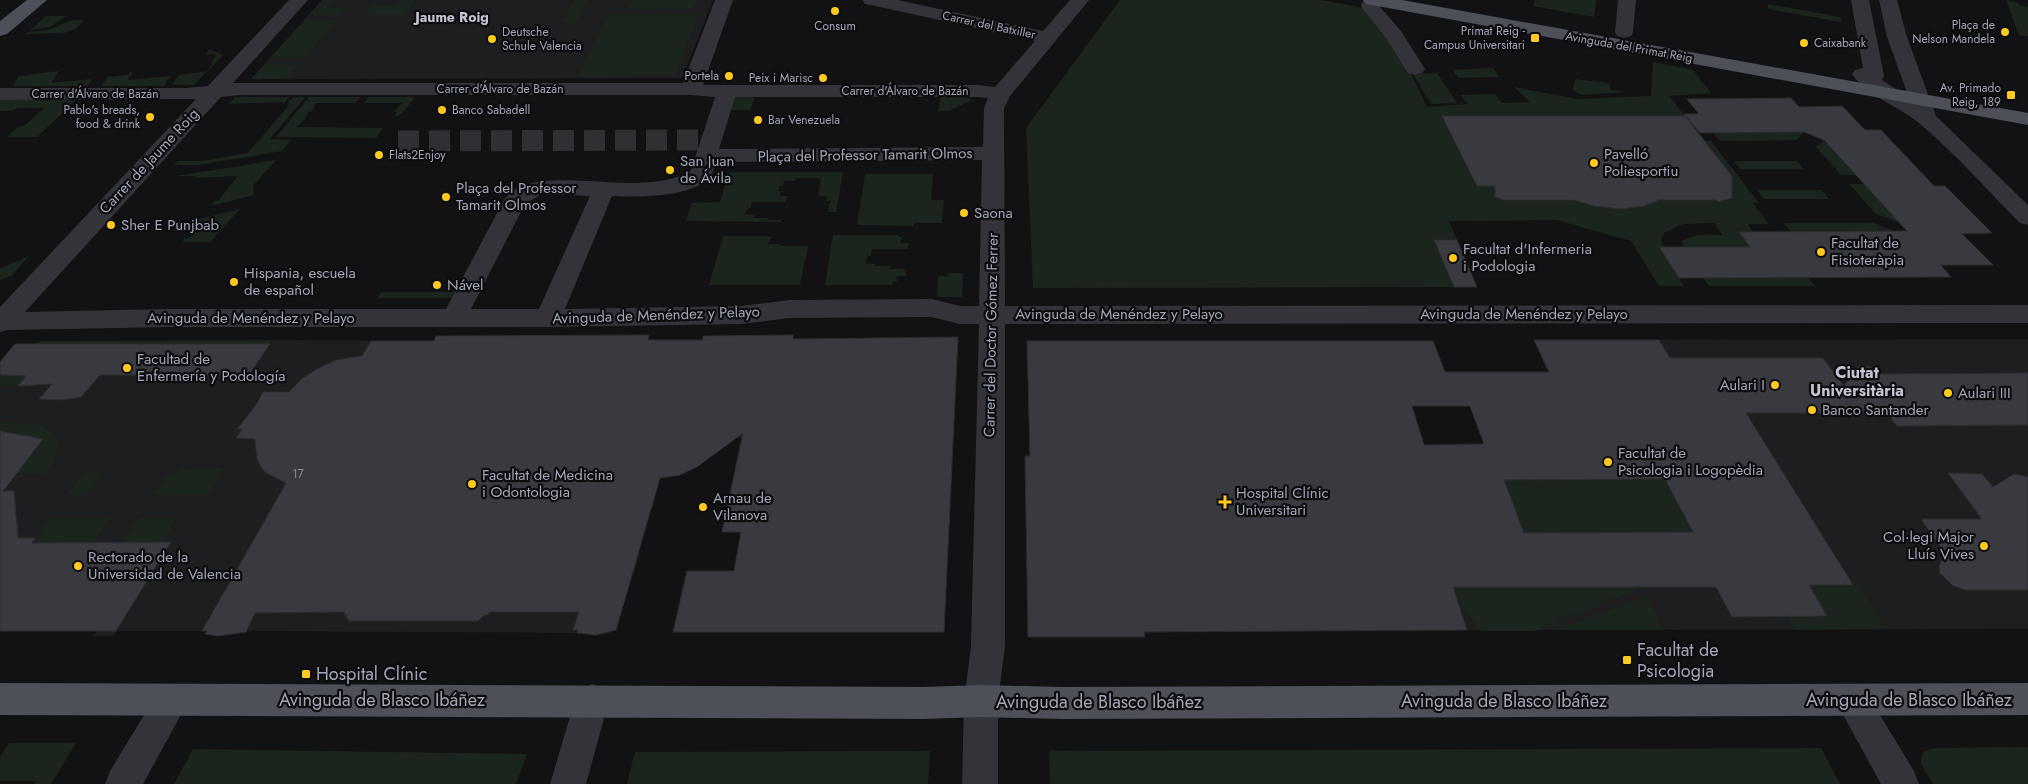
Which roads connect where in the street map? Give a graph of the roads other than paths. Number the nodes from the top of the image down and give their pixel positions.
1 (38, 0) edge
2 (299, 0) edge
3 (724, 0) edge
4 (871, 0) edge
5 (1080, 0) edge
6 (1372, 0) edge
7 (1450, 0) edge
8 (1627, 0) edge
9 (1862, 0) edge
10 (1888, 0) edge
11 (0, 30) edge
12 (1624, 32) junction
13 (1897, 37) junction
14 (1048, 38) junction
15 (1415, 69) dead end
16 (1874, 81) junction
17 (691, 89) junction
18 (215, 91) junction
19 (727, 91) junction
20 (0, 94) edge
21 (1000, 94) junction
22 (1920, 100) junction
23 (2028, 104) edge
24 (2028, 119) edge
25 (993, 153) junction
26 (706, 156) junction
27 (604, 189) junction
28 (2028, 218) edge
29 (2028, 314) edge
30 (992, 315) junction
31 (454, 318) junction
32 (548, 318) junction
33 (1, 321) edge
34 (0, 699) edge
35 (2028, 699) edge
36 (172, 700) junction
37 (592, 700) junction
38 (1852, 700) junction
39 (981, 701) junction
40 (123, 784) edge
41 (568, 784) edge
42 (980, 784) edge
43 (1901, 784) edge

1 - 11 main road
2 - 18 street, Carrer de Jaume Roig
3 - 17 street
4 - 14 street, Carrer del Batxiller
5 - 14 street, Carrer del Doctor Gómez Ferrer
6 - 15 street
6 - 16 main road, Avinguda del Primat Reig
7 - 12 main road, Avinguda del Primat Reig
8 - 12 street
9 - 13 street
9 - 16 street
10 - 13 street
12 - 16 main road, Avinguda del Primat Reig
13 - 22 street
14 - 21 street, Carrer del Doctor Gómez Ferrer
16 - 22 street
16 - 22 main road, Avinguda del Primat Reig
17 - 18 street, Carrer d'Álvaro de Bazán
17 - 19 street, Carrer d'Álvaro de Bazán
18 - 20 street, Carrer d'Álvaro de Bazán
18 - 33 street, Carrer de Jaume Roig
19 - 21 street, Carrer d'Álvaro de Bazán
19 - 26 street
21 - 25 street, Carrer del Doctor Gómez Ferrer
22 - 23 main road, Avinguda del Primat Reig
22 - 24 main road, Avinguda del Primat Reig
22 - 28 street
25 - 26 street, Plaça del Professor Tamarit Olmos
25 - 30 street, Carrer del Doctor Gómez Ferrer
26 - 27 street
27 - 31 street
27 - 32 street
29 - 30 street, Avinguda de Menéndez y Pelayo
30 - 32 street, Avinguda de Menéndez y Pelayo
30 - 39 street, Carrer del Doctor Gómez Ferrer
31 - 32 street, Avinguda de Menéndez y Pelayo
31 - 33 street, Avinguda de Menéndez y Pelayo
34 - 36 main road, Avinguda de Blasco Ibáñez
35 - 38 main road, Avinguda de Blasco Ibáñez
36 - 37 main road, Avinguda de Blasco Ibáñez
36 - 40 street
37 - 39 main road, Avinguda de Blasco Ibáñez
37 - 41 street
38 - 39 main road, Avinguda de Blasco Ibáñez
38 - 43 street
39 - 42 street, Avinguda de Blasco Ibáñez

